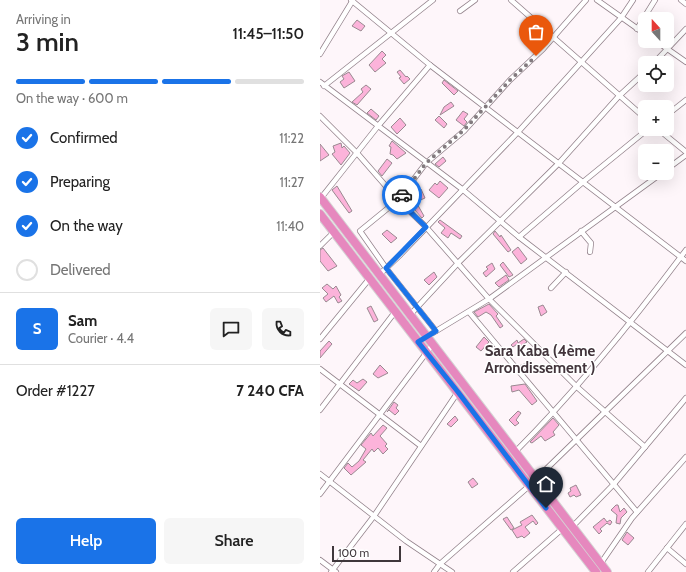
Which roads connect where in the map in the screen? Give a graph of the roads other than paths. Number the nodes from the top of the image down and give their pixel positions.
1 (352, 0) edge
2 (433, 0) edge
3 (476, 0) edge
4 (511, 0) edge
5 (586, 0) edge
6 (597, 0) edge
7 (633, 0) edge
8 (655, 0) edge
9 (681, 0) edge
10 (686, 4) edge
11 (460, 11) dead end
12 (621, 18) junction
13 (637, 29) joint
14 (686, 29) edge
15 (390, 34) junction
16 (553, 37) junction
17 (669, 49) junction
18 (320, 54) edge
19 (662, 56) edge
20 (686, 62) edge
21 (581, 63) junction
22 (430, 65) junction
23 (638, 78) edge
24 (322, 84) edge
25 (619, 96) junction
26 (686, 100) edge
27 (486, 107) junction
28 (674, 109) edge
29 (638, 112) edge
30 (320, 116) edge
31 (378, 126) junction
32 (518, 132) junction
33 (639, 136) edge
34 (667, 136) edge
35 (686, 152) edge
36 (357, 153) junction
37 (686, 155) edge
38 (426, 163) junction
39 (559, 163) junction
40 (674, 164) edge
41 (652, 180) edge
42 (583, 182) junction
43 (462, 190) junction
44 (321, 198) edge
45 (398, 200) junction
46 (615, 207) junction
47 (320, 214) edge
48 (500, 220) junction
49 (426, 227) junction
50 (582, 231) junction
51 (334, 232) junction
52 (519, 237) junction
53 (320, 246) edge
54 (373, 249) junction
55 (686, 250) edge
56 (590, 252) dead end
57 (365, 255) junction
58 (546, 256) junction
59 (681, 257) junction
60 (686, 261) edge
61 (459, 262) junction
62 (383, 271) junction
63 (566, 272) junction
64 (370, 278) junction
65 (551, 288) dead end
66 (490, 299) junction
67 (417, 308) junction
68 (395, 312) junction
69 (469, 312) junction
70 (410, 315) junction
71 (632, 322) junction
72 (436, 331) junction
73 (686, 333) edge
74 (427, 336) junction
75 (320, 339) edge
76 (418, 342) junction
77 (433, 344) junction
78 (668, 351) junction
79 (426, 353) junction
80 (686, 365) edge
81 (320, 369) edge
82 (339, 383) junction
83 (577, 386) junction
84 (458, 392) junction
85 (686, 398) edge
86 (320, 410) edge
87 (605, 411) junction
88 (553, 414) junction
89 (381, 416) junction
90 (576, 438) junction
91 (421, 446) junction
92 (645, 447) junction
93 (516, 451) junction
94 (686, 457) edge
95 (320, 474) edge
96 (537, 478) junction
97 (331, 481) junction
98 (614, 485) junction
99 (529, 486) junction
100 (320, 494) edge
101 (637, 512) junction
102 (374, 516) junction
103 (686, 524) edge
104 (573, 526) junction
105 (562, 529) junction
106 (667, 548) junction
107 (320, 560) edge
108 (601, 563) junction
109 (440, 564) junction
110 (686, 564) edge
111 (333, 571) edge
112 (434, 572) edge
113 (452, 572) edge
114 (513, 572) edge
115 (596, 572) edge
116 (608, 572) edge
117 (648, 572) edge

1 - 15 street
1 - 18 street
2 - 15 street
3 - 11 street
4 - 16 street
5 - 16 street
6 - 12 street
7 - 12 street
8 - 13 street
9 - 10 street
12 - 13 street
12 - 21 street
14 - 17 street
15 - 22 street
15 - 24 street
16 - 21 street
16 - 27 street
17 - 19 street
17 - 20 street
21 - 25 street
21 - 32 street
22 - 27 street
22 - 31 street
23 - 25 street
24 - 31 street
25 - 29 street
25 - 39 street
26 - 28 street
27 - 32 street
27 - 38 street
30 - 36 street
31 - 36 street
31 - 38 street
32 - 39 street
32 - 43 street
33 - 42 street
34 - 35 street
36 - 44 street
36 - 45 street
37 - 40 street
38 - 43 street
38 - 45 street
39 - 42 street
39 - 48 street
41 - 46 street
42 - 46 street
42 - 52 street
43 - 48 street
43 - 49 street
44 - 57 highway
45 - 49 street
45 - 54 street
46 - 50 street
46 - 59 street
47 - 51 highway
48 - 52 street
48 - 61 street
49 - 61 street
49 - 62 street
50 - 56 street
50 - 58 street
51 - 53 street
51 - 64 highway
52 - 58 street
54 - 57 street
54 - 62 street
55 - 59 street
57 - 62 highway
58 - 63 street
58 - 66 street
59 - 60 street
59 - 71 street
61 - 66 street
61 - 67 street
62 - 67 street
62 - 70 highway
63 - 65 street
63 - 71 street
64 - 68 highway
64 - 75 street
66 - 69 street
66 - 83 street
67 - 70 street
67 - 72 street
68 - 76 highway
68 - 82 street
69 - 72 street
69 - 88 street
70 - 74 highway
71 - 78 street
71 - 83 street
72 - 74 street
73 - 78 street
74 - 76 street
74 - 77 highway
76 - 79 highway
77 - 79 street
77 - 93 highway
78 - 80 street
78 - 87 street
79 - 84 highway
79 - 89 street
81 - 82 street
82 - 86 street
82 - 89 street
83 - 87 street
83 - 88 street
84 - 91 street
84 - 99 highway
85 - 92 street
87 - 90 street
87 - 92 street
88 - 90 street
88 - 93 street
89 - 91 street
89 - 97 street
90 - 96 street
90 - 98 street
91 - 102 street
92 - 98 street
93 - 96 highway
94 - 101 street
95 - 97 street
96 - 104 highway
97 - 100 street
97 - 102 street
98 - 101 street
98 - 104 street
99 - 105 highway
99 - 109 street
101 - 108 street
102 - 109 street
102 - 111 street
103 - 106 street
104 - 108 highway
105 - 114 street
105 - 115 highway
106 - 110 street
106 - 117 street
107 - 111 street
108 - 116 highway
109 - 112 street
109 - 113 street

